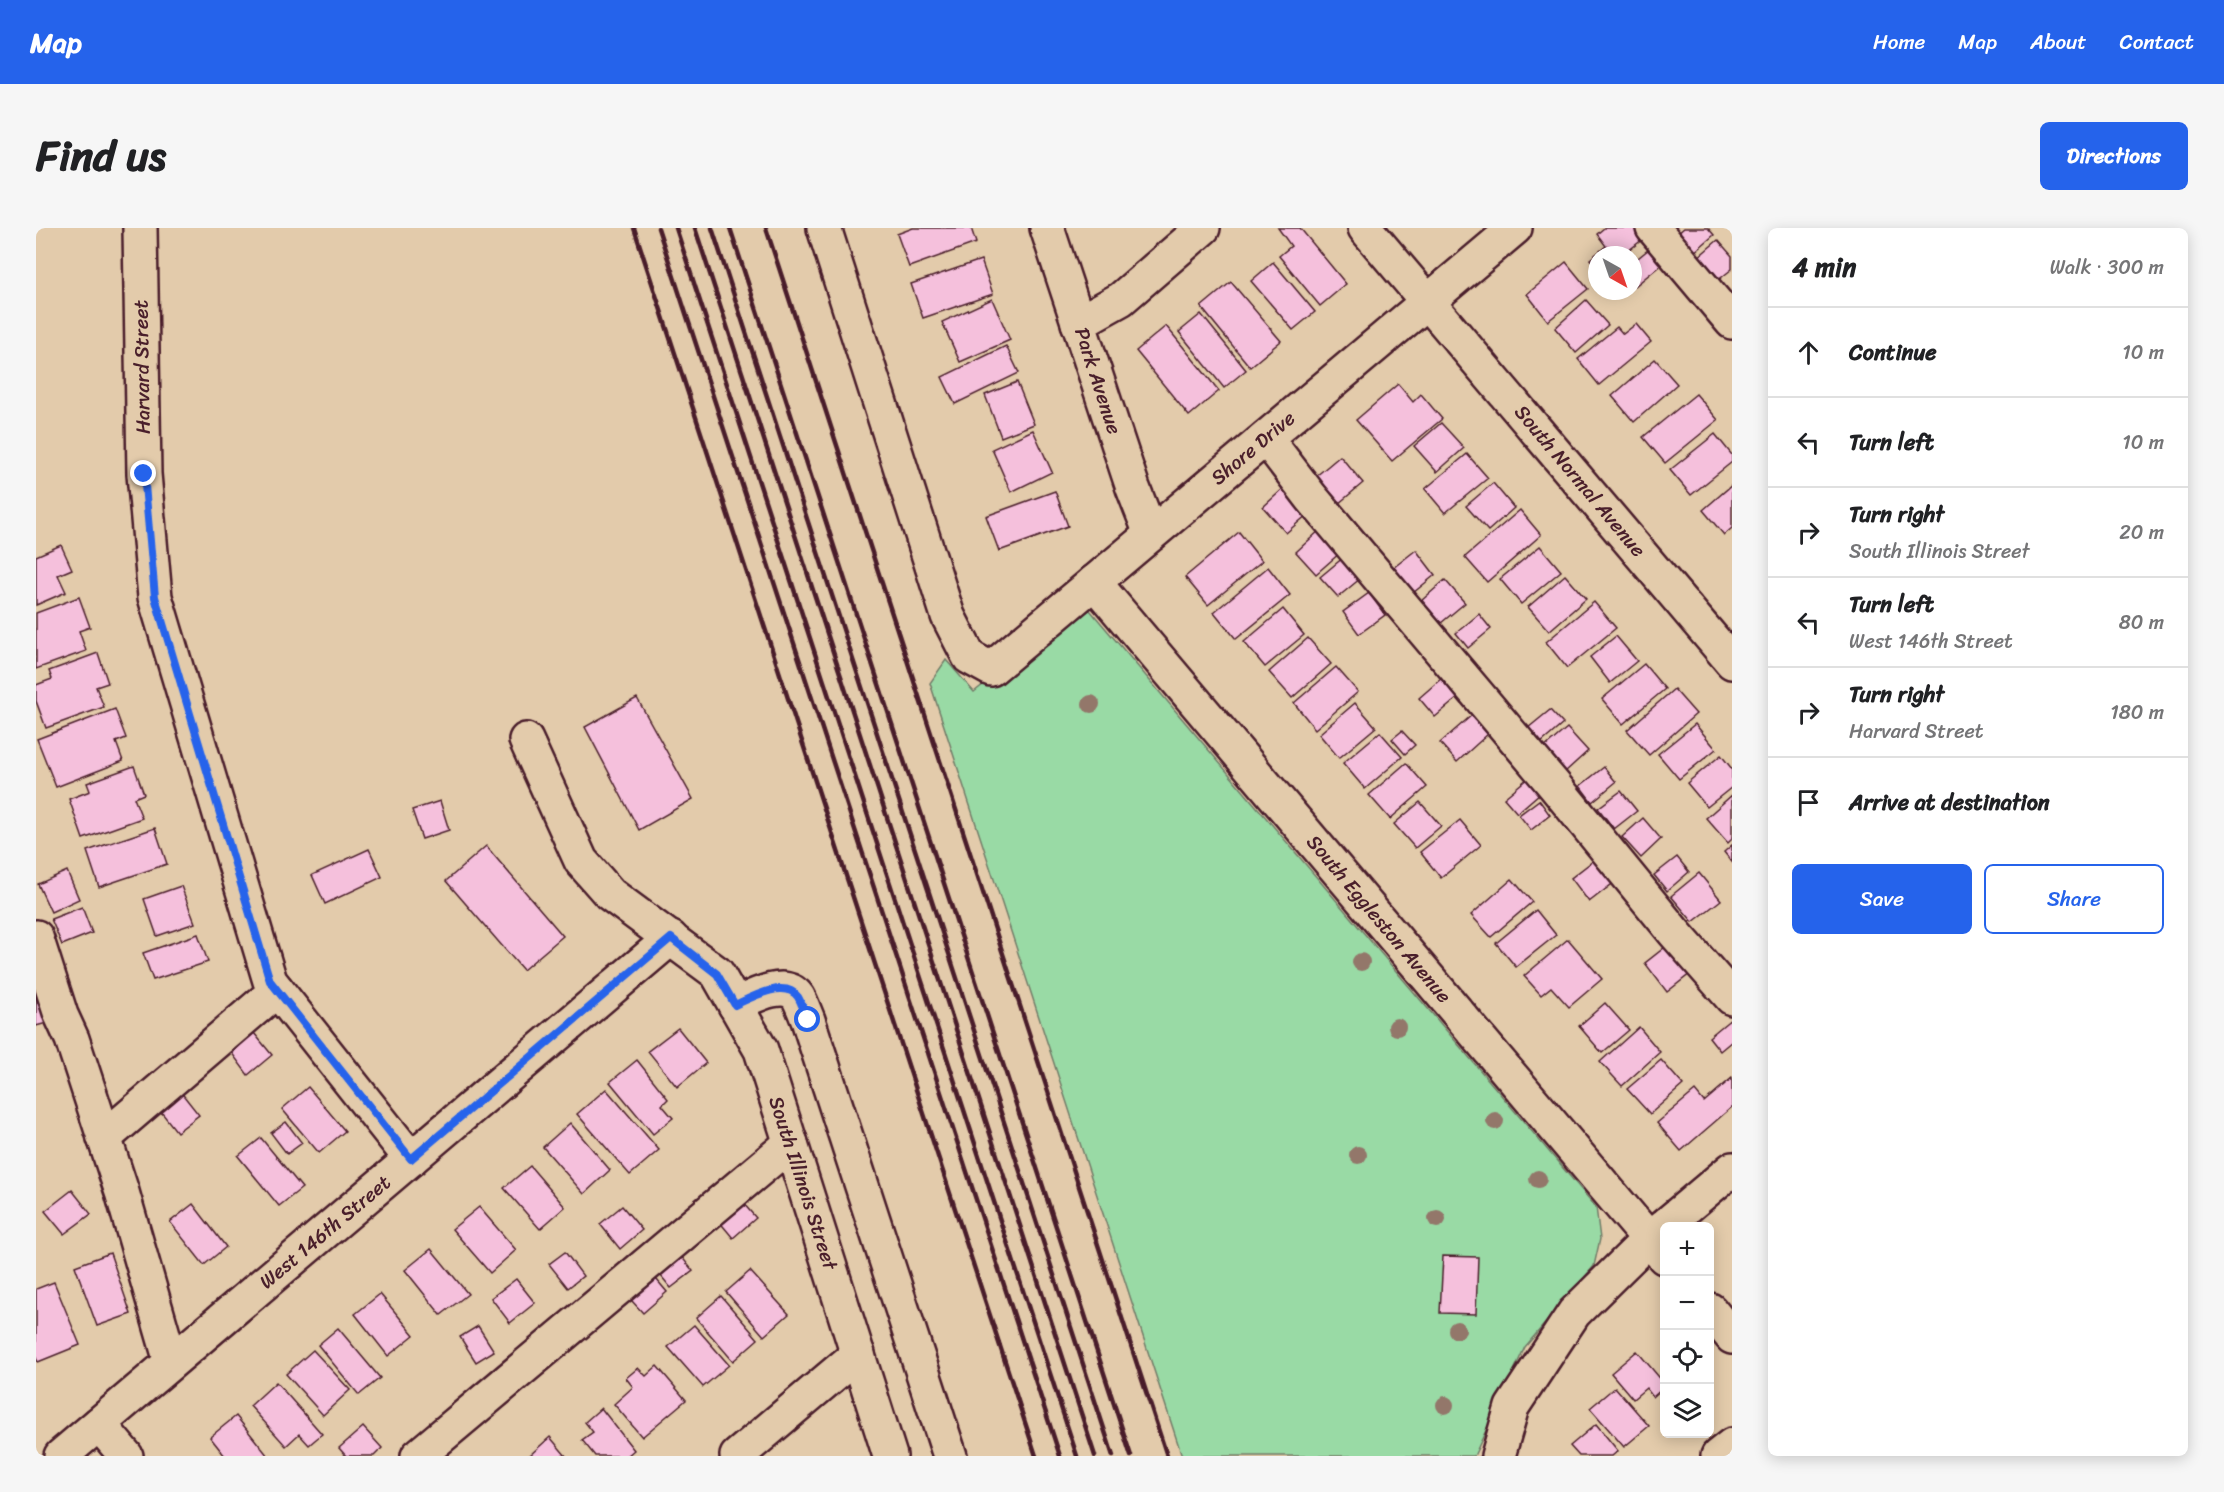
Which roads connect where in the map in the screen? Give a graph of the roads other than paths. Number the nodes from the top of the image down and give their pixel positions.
1 (140, 228) edge
2 (824, 228) edge
3 (1047, 228) edge
4 (1203, 228) edge
5 (1365, 228) edge
6 (1515, 228) edge
7 (1653, 228) edge
8 (1428, 301) junction
9 (1732, 322) edge
10 (1078, 323) junction
11 (1266, 438) junction
12 (1151, 534) junction
13 (1094, 582) junction
14 (1732, 662) edge
15 (526, 740) dead end
16 (36, 937) edge
17 (671, 938) junction
18 (277, 990) junction
19 (1732, 998) edge
20 (735, 1005) junction
21 (104, 1138) junction
22 (791, 1143) junction
23 (411, 1159) junction
24 (1732, 1169) edge
25 (1657, 1248) edge
26 (1714, 1315) edge
27 (1732, 1337) edge
28 (858, 1354) junction
29 (171, 1362) junction
30 (99, 1424) junction
31 (1732, 1445) edge
32 (61, 1456) edge
33 (126, 1456) edge
34 (418, 1456) edge
35 (737, 1456) edge
36 (890, 1456) edge
37 (950, 1456) edge
38 (1498, 1456) edge
39 (1718, 1456) edge

1 - 18 street, Harvard Street
2 - 13 street, Shore Drive
3 - 10 street, Park Avenue
4 - 10 street
5 - 8 street, South Normal Avenue
6 - 8 street, Shore Drive
7 - 9 street
8 - 11 street, Shore Drive
8 - 14 street, South Normal Avenue
10 - 12 street, Park Avenue
11 - 12 street, Shore Drive
11 - 19 street
12 - 13 street, Shore Drive
13 - 25 street, South Eggleston Avenue
15 - 17 street, South Illinois Street
16 - 21 street
17 - 20 street, South Illinois Street
17 - 23 street, West 146th Street
18 - 21 street
18 - 23 street, Harvard Street
20 - 22 street, South Illinois Street
20 - 37 street
21 - 29 street
22 - 28 street, South Illinois Street
22 - 34 street
23 - 29 street, West 146th Street
24 - 25 street
25 - 38 street
26 - 27 street
28 - 35 street
28 - 36 street, South Illinois Street
29 - 30 street, West 146th Street
30 - 32 street, West 146th Street
30 - 33 street
31 - 39 street

